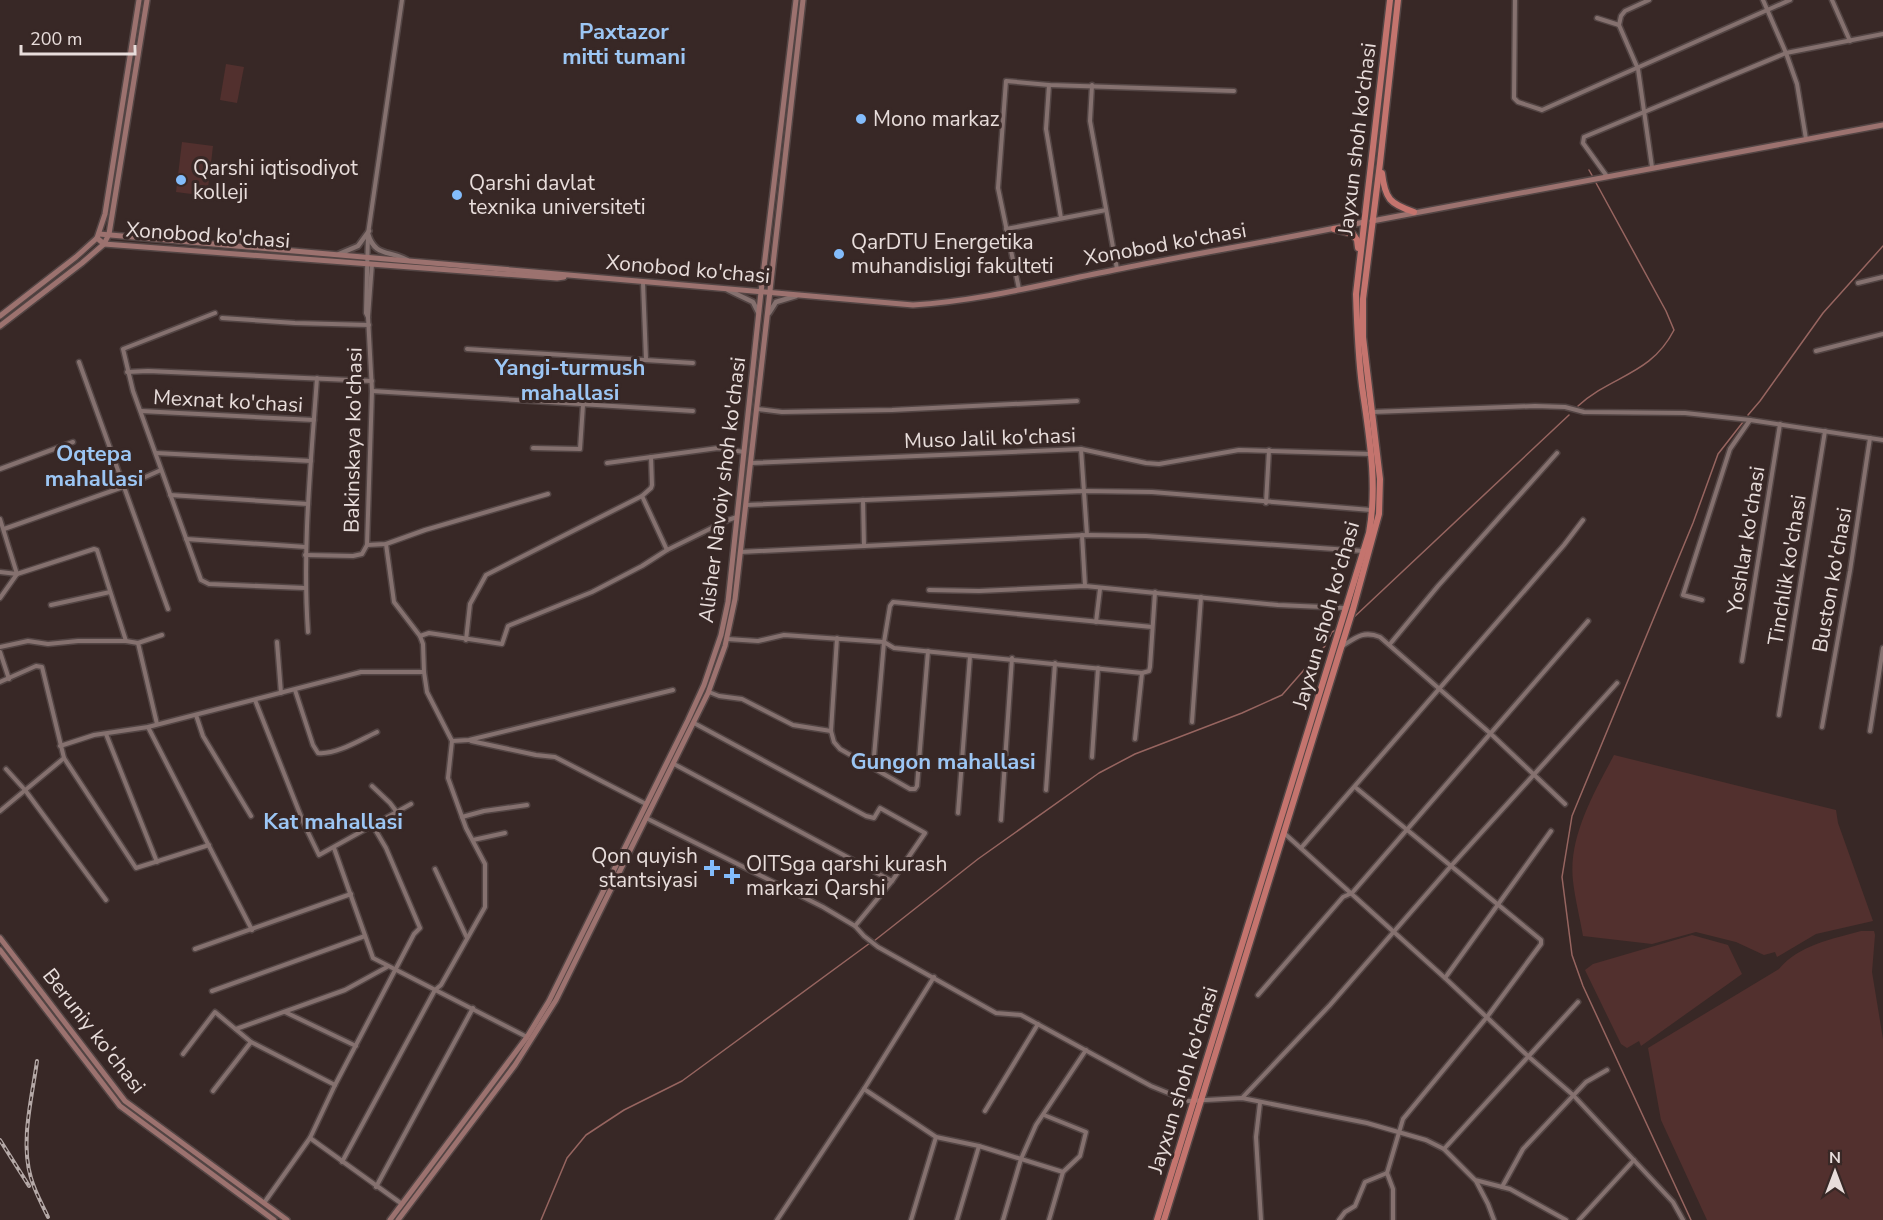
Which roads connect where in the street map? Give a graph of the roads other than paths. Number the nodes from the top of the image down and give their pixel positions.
1 (139, 0) edge
2 (147, 0) edge
3 (402, 0) edge
4 (1390, 0) edge
5 (1398, 0) edge
6 (1515, 0) edge
7 (1649, 0) edge
8 (1763, 0) edge
9 (1790, 0) edge
10 (1832, 0) edge
11 (799, 2) edge
12 (1767, 10) junction
13 (1597, 18) dead end
14 (1619, 25) junction
15 (1883, 34) edge
16 (1850, 41) junction
17 (1786, 53) junction
18 (1638, 69) junction
19 (1049, 85) junction
20 (1092, 85) junction
21 (1234, 91) dead end
22 (1645, 114) junction
23 (1883, 124) edge
24 (1806, 139) junction
25 (1380, 163) junction
26 (1652, 167) junction
27 (1606, 175) junction
28 (779, 182) junction
29 (1106, 210) junction
30 (1414, 212) junction
31 (1061, 218) junction
32 (1372, 221) junction
33 (1364, 222) junction
34 (1006, 229) junction
35 (1334, 229) junction
36 (368, 232) junction
37 (109, 234) junction
38 (98, 236) junction
39 (104, 244) junction
40 (335, 255) junction
41 (369, 261) junction
42 (409, 261) junction
43 (1117, 269) junction
44 (1358, 269) junction
45 (569, 276) junction
46 (1883, 277) edge
47 (643, 283) junction
48 (1858, 283) dead end
49 (725, 289) junction
50 (1019, 289) junction
51 (762, 292) junction
52 (769, 292) junction
53 (802, 295) junction
54 (21, 299) junction
55 (26, 305) junction
56 (215, 314) dead end
57 (0, 316) edge
58 (759, 317) junction
59 (222, 318) dead end
60 (766, 318) junction
61 (369, 325) junction
62 (0, 326) edge
63 (1883, 334) edge
64 (467, 349) dead end
65 (1816, 351) dead end
66 (646, 359) junction
67 (79, 362) dead end
68 (693, 363) dead end
69 (127, 372) junction
70 (317, 378) junction
71 (372, 381) junction
72 (372, 391) junction
73 (1077, 401) dead end
74 (583, 405) junction
75 (757, 409) junction
76 (141, 411) junction
77 (693, 411) dead end
78 (1371, 412) junction
79 (314, 420) junction
80 (1750, 420) junction
81 (1780, 424) junction
82 (1825, 430) junction
83 (1870, 438) junction
84 (1883, 440) edge
85 (73, 442) dead end
86 (533, 448) dead end
87 (1081, 448) junction
88 (1269, 450) junction
89 (744, 452) junction
90 (156, 453) junction
91 (1557, 453) dead end
92 (1373, 454) junction
93 (651, 457) junction
94 (311, 461) junction
95 (607, 463) dead end
96 (751, 463) junction
97 (0, 469) edge
98 (161, 470) junction
99 (123, 487) junction
100 (1083, 491) junction
101 (548, 494) dead end
102 (740, 494) junction
103 (747, 494) junction
104 (170, 495) junction
105 (642, 496) junction
106 (863, 500) junction
107 (1266, 502) junction
108 (308, 504) junction
109 (746, 506) junction
110 (1373, 511) junction
111 (737, 517) junction
112 (0, 519) edge
113 (1583, 520) dead end
114 (4, 529) junction
115 (1085, 535) junction
116 (186, 539) junction
117 (386, 544) junction
118 (367, 545) junction
119 (864, 546) junction
120 (306, 547) junction
121 (667, 550) junction
122 (740, 552) junction
123 (1364, 552) junction
124 (305, 555) junction
125 (0, 572) edge
126 (17, 574) junction
127 (1085, 586) junction
128 (305, 588) junction
129 (1100, 589) junction
130 (929, 590) dead end
131 (110, 592) junction
132 (1155, 592) junction
133 (1201, 597) junction
134 (0, 598) edge
135 (1702, 600) dead end
136 (51, 605) dead end
137 (168, 609) dead end
138 (1349, 609) junction
139 (1587, 621) dead end
140 (1096, 622) junction
141 (1152, 627) junction
142 (308, 632) dead end
143 (162, 635) dead end
144 (420, 636) junction
145 (837, 638) junction
146 (727, 639) junction
147 (466, 640) junction
148 (126, 641) junction
149 (278, 642) dead end
150 (884, 642) junction
151 (138, 643) junction
152 (1390, 644) junction
153 (0, 647) edge
154 (1341, 648) junction
155 (1883, 648) edge
156 (928, 651) junction
157 (0, 652) edge
158 (970, 656) junction
159 (1012, 658) junction
160 (1742, 661) dead end
161 (1055, 663) junction
162 (1098, 668) junction
163 (424, 672) junction
164 (1142, 673) junction
165 (9, 679) junction
166 (0, 682) edge
167 (1617, 682) dead end
168 (1438, 689) junction
169 (295, 690) junction
170 (673, 690) dead end
171 (709, 692) junction
172 (281, 693) junction
173 (255, 700) junction
174 (196, 715) junction
175 (1779, 715) dead end
176 (1192, 722) dead end
177 (694, 723) junction
178 (157, 724) junction
179 (148, 727) junction
180 (1822, 727) dead end
181 (831, 730) junction
182 (1870, 731) dead end
183 (377, 732) dead end
184 (106, 734) junction
185 (1491, 734) junction
186 (469, 740) junction
187 (1135, 740) dead end
188 (452, 741) junction
189 (60, 746) junction
190 (1092, 757) dead end
191 (64, 758) junction
192 (674, 764) junction
193 (873, 768) junction
194 (6, 769) dead end
195 (1535, 774) junction
196 (372, 786) dead end
197 (1355, 787) junction
198 (25, 790) junction
199 (1047, 790) dead end
200 (411, 804) dead end
201 (1565, 804) dead end
202 (527, 805) dead end
203 (649, 806) junction
204 (0, 811) edge
205 (396, 812) junction
206 (958, 813) dead end
207 (251, 816) dead end
208 (462, 817) junction
209 (644, 817) junction
210 (1001, 820) dead end
211 (373, 826) junction
212 (1407, 831) junction
213 (1551, 831) dead end
214 (505, 833) dead end
215 (1284, 833) junction
216 (473, 840) junction
217 (209, 845) junction
218 (334, 848) junction
219 (1301, 848) junction
220 (157, 862) junction
221 (1451, 866) junction
222 (435, 869) dead end
223 (892, 881) junction
224 (1352, 893) junction
225 (351, 894) junction
226 (106, 900) dead end
227 (1497, 904) junction
228 (855, 926) junction
229 (252, 930) junction
230 (1394, 933) junction
231 (364, 936) junction
232 (0, 938) edge
233 (467, 939) junction
234 (195, 949) dead end
235 (0, 950) edge
236 (387, 967) junction
237 (396, 972) junction
238 (934, 977) junction
239 (1445, 978) junction
240 (435, 990) junction
241 (212, 991) dead end
242 (1258, 995) dead end
243 (1578, 1002) dead end
244 (51, 1003) junction
245 (45, 1008) junction
246 (473, 1008) junction
247 (285, 1012) junction
248 (1487, 1017) junction
249 (1038, 1024) junction
250 (236, 1029) junction
251 (527, 1037) junction
252 (251, 1042) junction
253 (356, 1046) junction
254 (1086, 1050) junction
255 (183, 1054) dead end
256 (1529, 1057) junction
257 (1607, 1070) dead end
258 (335, 1085) junction
259 (864, 1089) junction
260 (213, 1091) dead end
261 (1573, 1095) junction
262 (1242, 1098) junction
263 (1197, 1101) junction
264 (1260, 1102) junction
265 (984, 1111) dead end
266 (1044, 1115) junction
267 (1397, 1133) junction
268 (936, 1137) junction
269 (310, 1138) junction
270 (979, 1146) junction
271 (1444, 1149) junction
272 (1022, 1159) junction
273 (1634, 1160) junction
274 (342, 1162) junction
275 (1063, 1172) junction
276 (1387, 1173) junction
277 (1475, 1180) junction
278 (376, 1187) junction
279 (1502, 1187) junction
280 (264, 1203) junction
281 (402, 1203) junction
282 (1564, 1219) edge
283 (274, 1220) edge
284 (287, 1220) edge
285 (390, 1220) edge
286 (398, 1220) edge
287 (777, 1220) edge
288 (911, 1220) edge
289 (957, 1220) edge
290 (1003, 1220) edge
291 (1049, 1220) edge
292 (1157, 1220) edge
293 (1164, 1220) edge
294 (1260, 1220) edge
295 (1339, 1220) edge
296 (1393, 1220) edge
297 (1494, 1220) edge
298 (1579, 1220) edge
299 (1683, 1220) edge

1 - 38 main road
2 - 37 main road
3 - 36 street, Bakinskaya ko'chasi
4 - 33 highway, Jayxun shoh ko'chasi
5 - 25 highway, Jayxun shoh ko'chasi
6 - 18 street
7 - 14 street
8 - 12 street
9 - 12 street
10 - 16 street
11 - 28 main road, Alisher Navoiy shoh ko'chasi
12 - 17 street
12 - 18 street
13 - 14 street
14 - 18 street
15 - 16 street
16 - 17 street
17 - 22 street
17 - 24 street
18 - 22 street
19 - 20 street
19 - 31 street
19 - 34 street
20 - 21 street
20 - 29 street
22 - 26 street
22 - 27 street
23 - 24 main road
24 - 26 main road
25 - 30 highway
25 - 32 highway, Jayxun shoh ko'chasi
26 - 27 main road
27 - 30 main road
28 - 51 main road, Alisher Navoiy shoh ko'chasi
28 - 52 main road, Alisher Navoiy shoh ko'chasi
29 - 31 street
29 - 43 street
30 - 32 main road
31 - 34 street
32 - 33 street, Xonobod ko'chasi
32 - 78 highway, Jayxun shoh ko'chasi
33 - 35 main road, Xonobod ko'chasi
33 - 44 highway, Jayxun shoh ko'chasi
34 - 50 street
35 - 43 main road, Xonobod ko'chasi
35 - 44 highway
36 - 40 street
36 - 41 street, Bakinskaya ko'chasi
36 - 42 street
37 - 38 main road, Xonobod ko'chasi
37 - 39 main road
37 - 40 main road, Xonobod ko'chasi
38 - 39 main road, Xonobod ko'chasi
38 - 54 main road
39 - 41 main road, Xonobod ko'chasi
39 - 55 main road
40 - 41 main road, Xonobod ko'chasi
41 - 42 main road, Xonobod ko'chasi
41 - 45 main road, Xonobod ko'chasi
41 - 61 street, Bakinskaya ko'chasi
42 - 45 main road, Xonobod ko'chasi
43 - 50 main road, Xonobod ko'chasi
44 - 92 highway, Jayxun shoh ko'chasi
45 - 47 main road, Xonobod ko'chasi
46 - 48 street
47 - 49 main road, Xonobod ko'chasi
47 - 66 street
49 - 51 main road, Xonobod ko'chasi
49 - 58 street
50 - 53 main road, Xonobod ko'chasi
51 - 52 main road, Xonobod ko'chasi
51 - 58 main road, Alisher Navoiy shoh ko'chasi
52 - 53 main road, Xonobod ko'chasi
52 - 60 main road, Alisher Navoiy shoh ko'chasi
53 - 60 street
54 - 55 main road
54 - 57 main road
55 - 62 main road
56 - 69 street
58 - 89 main road, Alisher Navoiy shoh ko'chasi
59 - 61 street
60 - 75 main road, Alisher Navoiy shoh ko'chasi
61 - 71 street, Bakinskaya ko'chasi
63 - 65 street
64 - 66 street
66 - 68 street
67 - 99 street
69 - 70 street
69 - 76 street
70 - 71 street
70 - 79 street
71 - 72 street, Bakinskaya ko'chasi
72 - 74 street
72 - 118 street, Bakinskaya ko'chasi
73 - 75 street
74 - 77 street
74 - 86 street
75 - 96 main road, Alisher Navoiy shoh ko'chasi
76 - 79 street, Mexnat ko'chasi
76 - 90 street
78 - 80 street
78 - 138 highway, Jayxun shoh ko'chasi
79 - 94 street
80 - 81 street
80 - 135 street
81 - 82 street
81 - 160 street, Yoshlar ko'chasi
82 - 83 street
82 - 175 street, Tinchlik ko'chasi
83 - 84 street
83 - 180 street, Buston ko'chasi
85 - 97 street
87 - 88 street, Muso Jalil ko'chasi
87 - 96 street, Muso Jalil ko'chasi
87 - 100 street
88 - 92 street, Muso Jalil ko'chasi
88 - 107 street
89 - 93 street
89 - 102 main road, Alisher Navoiy shoh ko'chasi
90 - 94 street
90 - 98 street
91 - 152 street
92 - 110 highway, Jayxun shoh ko'chasi
93 - 95 street
93 - 105 street
94 - 108 street
96 - 103 main road, Alisher Navoiy shoh ko'chasi
98 - 99 street
98 - 104 street
99 - 114 street
99 - 137 street
100 - 106 street
100 - 107 street
100 - 115 street
101 - 117 street, Bakinskaya ko'chasi
102 - 103 street
102 - 111 main road, Alisher Navoiy shoh ko'chasi
103 - 109 main road, Alisher Navoiy shoh ko'chasi
104 - 108 street
104 - 116 street
105 - 121 street
105 - 147 street
106 - 109 street
106 - 119 street
107 - 110 street
108 - 120 street
109 - 122 main road, Alisher Navoiy shoh ko'chasi
110 - 123 highway, Jayxun shoh ko'chasi
111 - 121 street
111 - 203 main road, Alisher Navoiy shoh ko'chasi
112 - 114 street
113 - 168 street
114 - 126 street
115 - 119 street
115 - 123 street
115 - 127 street
116 - 120 street
116 - 128 street
117 - 118 street, Bakinskaya ko'chasi
117 - 144 street
118 - 124 street
119 - 122 street
120 - 124 street
121 - 147 street
122 - 146 main road, Alisher Navoiy shoh ko'chasi
123 - 138 highway, Jayxun shoh ko'chasi
124 - 128 street
125 - 126 street
126 - 131 street
126 - 134 street
127 - 129 street
127 - 130 street
128 - 142 street
129 - 132 street
129 - 140 street
131 - 136 street
131 - 148 street
132 - 133 street
132 - 141 street
133 - 138 street
133 - 176 street
138 - 154 highway, Jayxun shoh ko'chasi
138 - 263 highway, Jayxun shoh ko'chasi
139 - 185 street
140 - 141 street
140 - 150 street
141 - 164 street
143 - 151 street
144 - 147 street
144 - 163 street
145 - 146 street
145 - 150 street
145 - 181 street
146 - 171 main road, Alisher Navoiy shoh ko'chasi
148 - 151 street
148 - 153 street
149 - 172 street
150 - 156 street
150 - 193 street
151 - 178 street
152 - 154 street
152 - 168 street
154 - 215 highway, Jayxun shoh ko'chasi
155 - 182 street
156 - 158 street
156 - 193 street
157 - 165 street
158 - 159 street
158 - 206 street
159 - 161 street
159 - 210 street
161 - 162 street
161 - 199 street
162 - 164 street
162 - 190 street
163 - 169 street
163 - 188 street
164 - 187 street
165 - 166 street
165 - 189 street
167 - 195 street
168 - 185 street
168 - 197 street
169 - 172 street
169 - 183 street
170 - 186 street
171 - 177 main road, Alisher Navoiy shoh ko'chasi
171 - 181 street
172 - 173 street
173 - 174 street
173 - 218 street
174 - 178 street
174 - 207 street
177 - 192 main road, Alisher Navoiy shoh ko'chasi
177 - 223 street
178 - 179 street
179 - 184 street
179 - 217 street
181 - 193 street
184 - 189 street
184 - 220 street
185 - 195 street
185 - 212 street
186 - 188 street
186 - 203 street
188 - 208 street
189 - 191 street
191 - 198 street
191 - 220 street
192 - 203 main road, Alisher Navoiy shoh ko'chasi
192 - 223 street
194 - 198 street
195 - 201 street
195 - 221 street
196 - 205 street
197 - 212 street
197 - 219 street
198 - 204 street
198 - 226 street
200 - 205 street
202 - 208 street
203 - 209 main road, Alisher Navoiy shoh ko'chasi
205 - 211 street
208 - 216 street
209 - 228 street
209 - 251 main road, Alisher Navoiy shoh ko'chasi
209 - 286 main road, Alisher Navoiy shoh ko'chasi
211 - 218 street
211 - 237 street
212 - 221 street
212 - 224 street
213 - 227 street
214 - 216 street
215 - 219 street
215 - 263 highway, Jayxun shoh ko'chasi
216 - 233 street
217 - 220 street
217 - 229 street
218 - 225 street
219 - 224 street
221 - 227 street
221 - 230 street
222 - 233 street
223 - 228 street
224 - 230 street
224 - 242 street
225 - 229 street
225 - 231 street
227 - 239 street
227 - 248 street
228 - 238 street
229 - 234 street
230 - 239 street
230 - 262 street
231 - 236 street
231 - 241 street
232 - 244 main road, Beruniy ko'chasi
233 - 240 street
235 - 245 main road, Beruniy ko'chasi
236 - 237 street
236 - 247 street
237 - 240 street
237 - 253 street
238 - 249 street
238 - 259 street
239 - 248 street
240 - 246 street
240 - 274 street
243 - 256 street
244 - 245 main road
244 - 280 main road, Beruniy ko'chasi
245 - 283 main road, Beruniy ko'chasi
246 - 251 street
246 - 278 street
247 - 250 street
247 - 253 street
248 - 256 street
248 - 267 street
249 - 254 street
249 - 265 street
250 - 252 street
250 - 255 street
251 - 281 main road, Alisher Navoiy shoh ko'chasi
252 - 258 street
252 - 260 street
253 - 258 street
254 - 263 street
254 - 266 street
256 - 261 street
256 - 271 street
257 - 261 street
258 - 269 street
259 - 268 street
259 - 287 street
261 - 273 street
261 - 279 street
262 - 263 street
262 - 264 street
263 - 292 highway, Jayxun shoh ko'chasi
263 - 293 highway, Jayxun shoh ko'chasi
264 - 267 street
264 - 294 street
266 - 272 street
266 - 275 street
267 - 271 street
267 - 276 street
268 - 270 street
268 - 288 street
269 - 274 street
269 - 280 street
270 - 272 street
270 - 289 street
271 - 277 street
272 - 275 street
272 - 290 street
273 - 298 street
273 - 299 street
274 - 278 street
275 - 291 street
276 - 295 street
276 - 296 street
277 - 279 street
277 - 297 street
278 - 281 street
279 - 282 street
280 - 284 main road, Beruniy ko'chasi
281 - 285 main road, Alisher Navoiy shoh ko'chasi

